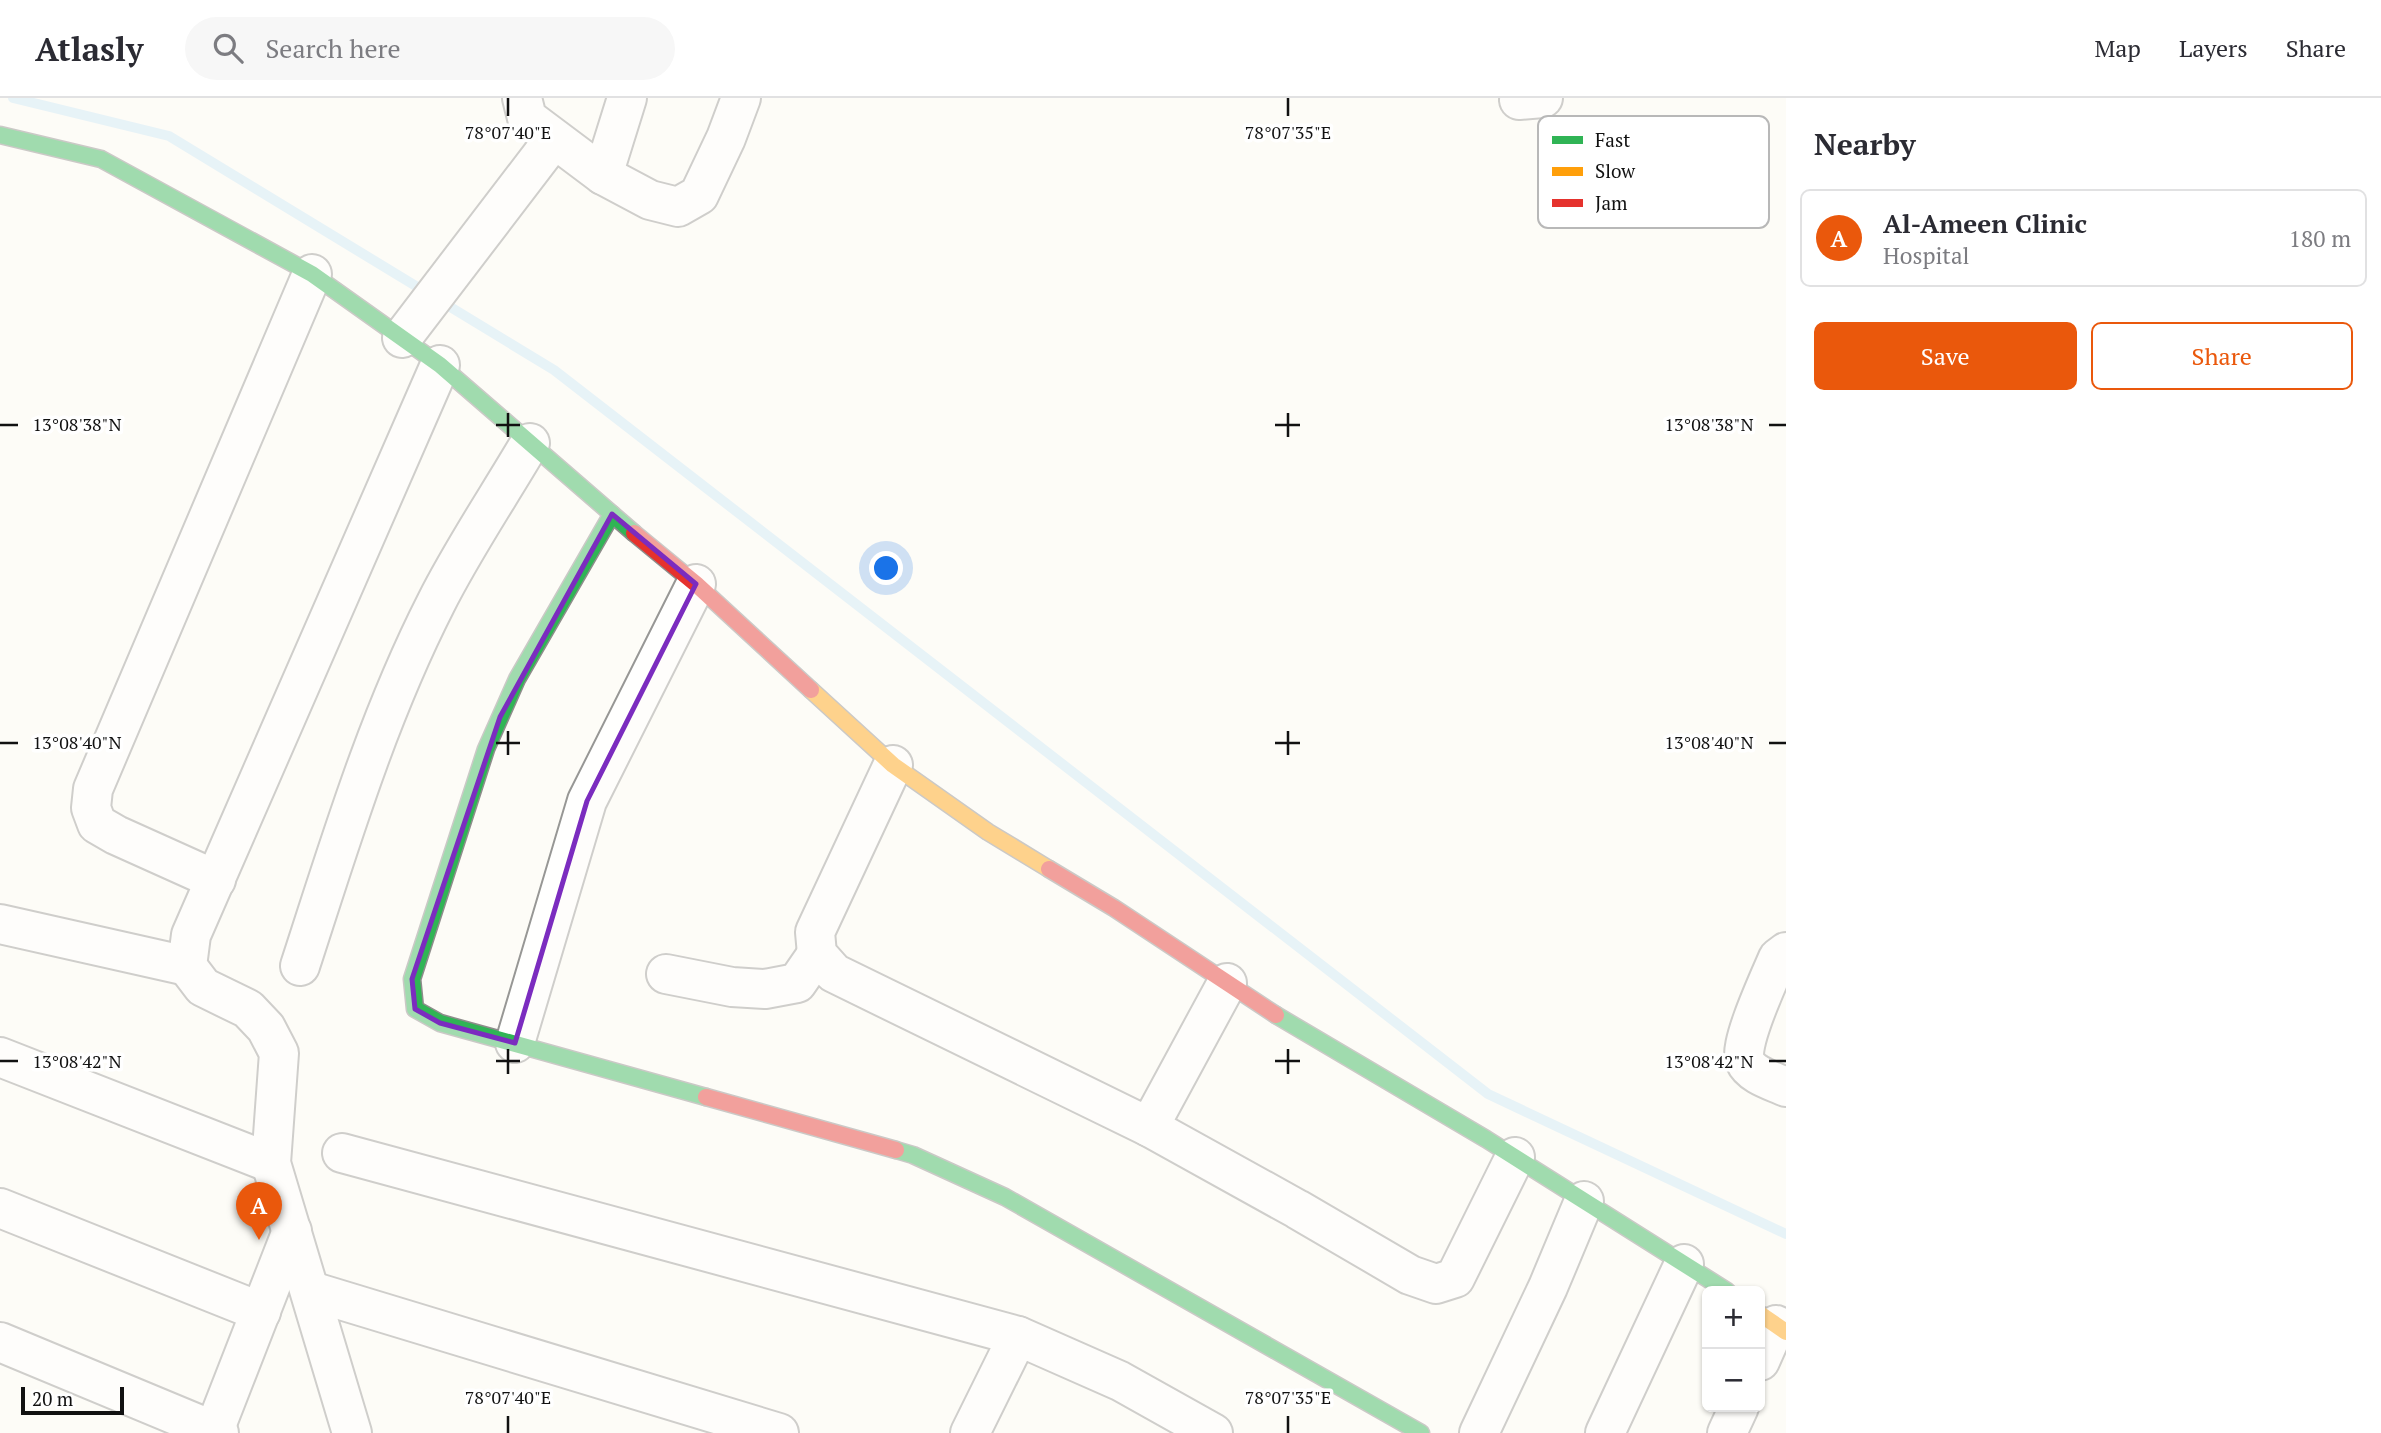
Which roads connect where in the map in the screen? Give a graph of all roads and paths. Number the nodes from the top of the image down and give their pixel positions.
1 (522, 98) edge
2 (627, 98) edge
3 (741, 98) edge
4 (0, 135) edge
5 (554, 139) junction
6 (603, 175) junction
7 (312, 274) junction
8 (411, 326) junction
9 (440, 365) junction
10 (530, 443) junction
11 (612, 514) junction
12 (696, 584) junction
13 (893, 765) junction
14 (216, 880) junction
15 (0, 924) edge
16 (1786, 953) edge
17 (817, 954) junction
18 (187, 966) junction
19 (300, 966) dead end
20 (666, 974) dead end
21 (1227, 983) junction
22 (515, 1043) junction
23 (0, 1057) edge
24 (1786, 1087) edge
25 (1149, 1127) junction
26 (342, 1153) dead end
27 (1516, 1157) junction
28 (271, 1163) junction
29 (1584, 1201) junction
30 (0, 1208) edge
31 (292, 1231) junction
32 (1685, 1264) junction
33 (1719, 1286) edge
34 (311, 1290) junction
35 (261, 1312) junction
36 (1774, 1324) edge
37 (1018, 1336) junction
38 (0, 1342) edge
39 (1765, 1349) edge
40 (1737, 1412) edge
41 (977, 1431) edge
42 (216, 1432) edge
43 (352, 1433) edge
44 (779, 1433) edge
45 (1213, 1433) edge
46 (1421, 1433) edge
47 (1479, 1433) edge
48 (1605, 1433) edge
49 (1727, 1433) edge

1 - 5 street
2 - 6 street
3 - 6 street
4 - 7 street
5 - 6 street
5 - 8 street
7 - 8 street
7 - 14 street
8 - 9 street
9 - 10 street
9 - 14 street
10 - 11 street
10 - 19 street
11 - 12 street
11 - 22 street
12 - 13 street
12 - 22 street
13 - 17 street
13 - 21 street
14 - 18 street
15 - 18 street
16 - 24 street
17 - 20 street
17 - 25 street
18 - 28 street
21 - 25 street
21 - 27 street
22 - 46 street
23 - 28 street
25 - 27 street
26 - 37 street
27 - 29 street
28 - 31 street
29 - 32 street
29 - 47 street
30 - 35 street
31 - 34 street
31 - 35 street
32 - 33 street
32 - 48 street
34 - 43 street
34 - 44 street
35 - 42 street
36 - 39 street
37 - 41 street
37 - 45 street
38 - 42 street
40 - 49 street

